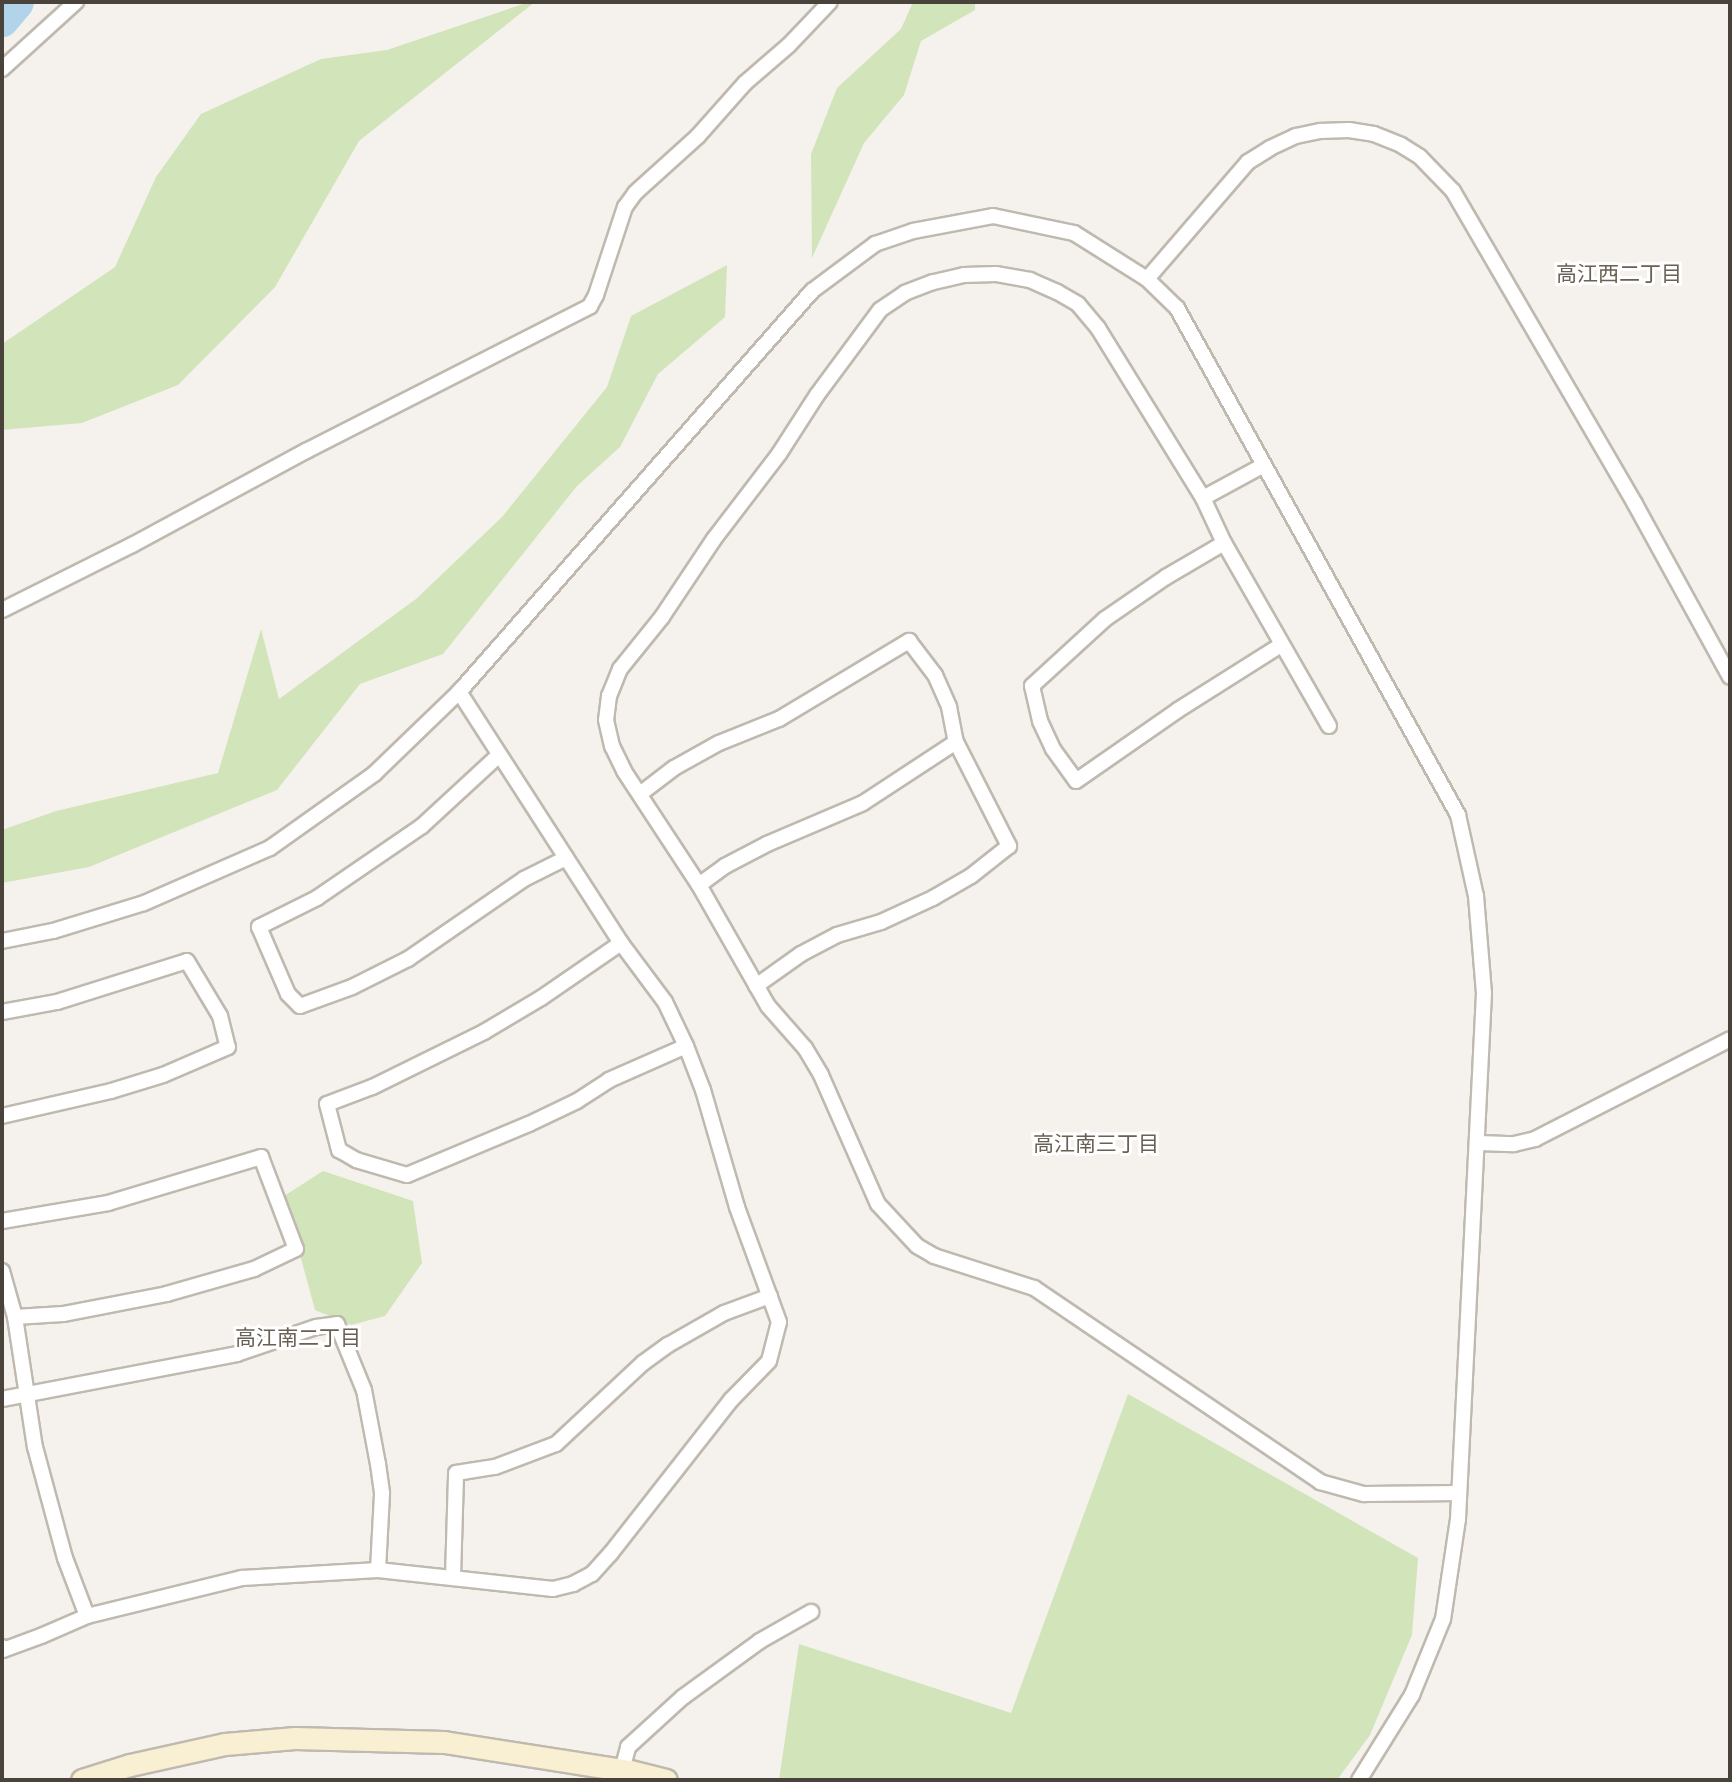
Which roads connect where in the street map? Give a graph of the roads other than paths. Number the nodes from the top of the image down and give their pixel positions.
1 (76, 2) edge
2 (811, 2) edge
3 (826, 7) edge
4 (2, 69) edge
5 (1147, 279) junction
6 (1264, 465) junction
7 (1203, 498) junction
8 (1224, 544) junction
9 (2, 610) edge
10 (1281, 645) junction
11 (1730, 677) edge
12 (459, 692) junction
13 (1329, 726) dead end
14 (956, 742) junction
15 (499, 755) junction
16 (640, 794) junction
17 (566, 858) junction
18 (699, 885) junction
19 (2, 942) edge
20 (621, 943) junction
21 (757, 986) junction
22 (2, 1012) edge
23 (1730, 1039) edge
24 (686, 1046) junction
25 (2, 1116) edge
26 (1479, 1143) junction
27 (2, 1221) edge
28 (2, 1271) edge
29 (770, 1296) junction
30 (15, 1317) junction
31 (27, 1395) junction
32 (2, 1399) edge
33 (1459, 1493) junction
34 (378, 1570) junction
35 (453, 1577) junction
36 (811, 1612) dead end
37 (88, 1616) junction
38 (2, 1647) edge
39 (622, 1770) junction
40 (133, 1773) edge
41 (82, 1780) edge
42 (666, 1780) edge
43 (1359, 1780) edge

1 - 4 street
2 - 3 street
3 - 9 street
5 - 6 street
5 - 11 street
5 - 12 street
6 - 7 street
6 - 26 street
7 - 8 street
7 - 16 street
8 - 10 street
8 - 10 street
10 - 13 street
12 - 15 street
12 - 19 street
14 - 16 street
14 - 18 street
14 - 21 street
15 - 17 street
15 - 17 street
16 - 18 street
17 - 20 street
18 - 21 street
20 - 24 street
20 - 24 street
21 - 33 street
22 - 25 street
23 - 26 street
24 - 29 street
26 - 33 street
27 - 30 street
28 - 30 street
29 - 35 street
29 - 35 street
30 - 31 street
31 - 32 street
31 - 34 street
31 - 37 street
33 - 43 street
34 - 35 street
34 - 37 street
36 - 39 street
37 - 38 street
39 - 40 street
39 - 42 street
40 - 41 street

